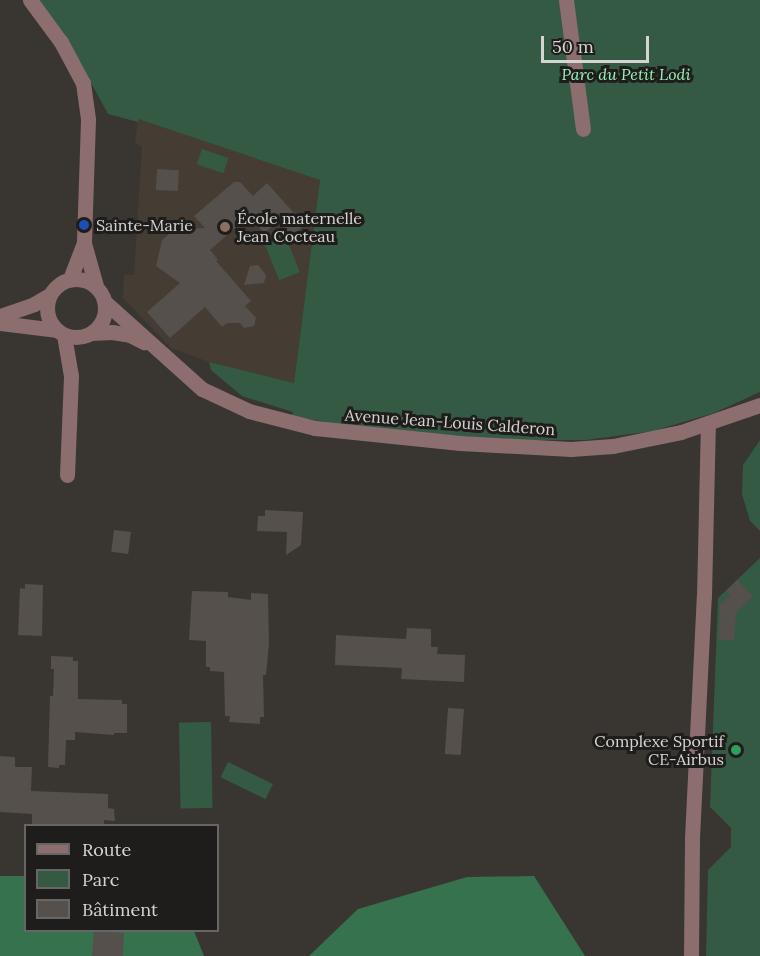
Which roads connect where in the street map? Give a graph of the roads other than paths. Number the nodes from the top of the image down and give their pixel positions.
1 (30, 0) edge
2 (566, 0) edge
3 (583, 129) dead end
4 (84, 243) junction
5 (70, 279) junction
6 (96, 286) junction
7 (48, 296) junction
8 (105, 302) junction
9 (0, 316) edge
10 (0, 323) edge
11 (60, 333) junction
12 (86, 335) junction
13 (155, 347) junction
14 (71, 376) junction
15 (760, 405) edge
16 (708, 424) junction
17 (67, 475) dead end
18 (691, 956) edge

1 - 4 street
2 - 3 street
4 - 5 street
4 - 6 street, Avenue Jean-Louis Calderon
5 - 6 street
5 - 7 street
6 - 8 street, Avenue Jean-Louis Calderon
7 - 9 street
7 - 11 street
8 - 12 street
8 - 13 street, Avenue Jean-Louis Calderon
10 - 11 street, Avenue Jean-Louis Calderon
11 - 12 street, Avenue Jean-Louis Calderon
11 - 14 street
12 - 13 street, Avenue Jean-Louis Calderon
12 - 14 street
13 - 16 street, Avenue Jean-Louis Calderon
14 - 17 street
15 - 16 street, Avenue Jean-Louis Calderon
16 - 18 street

